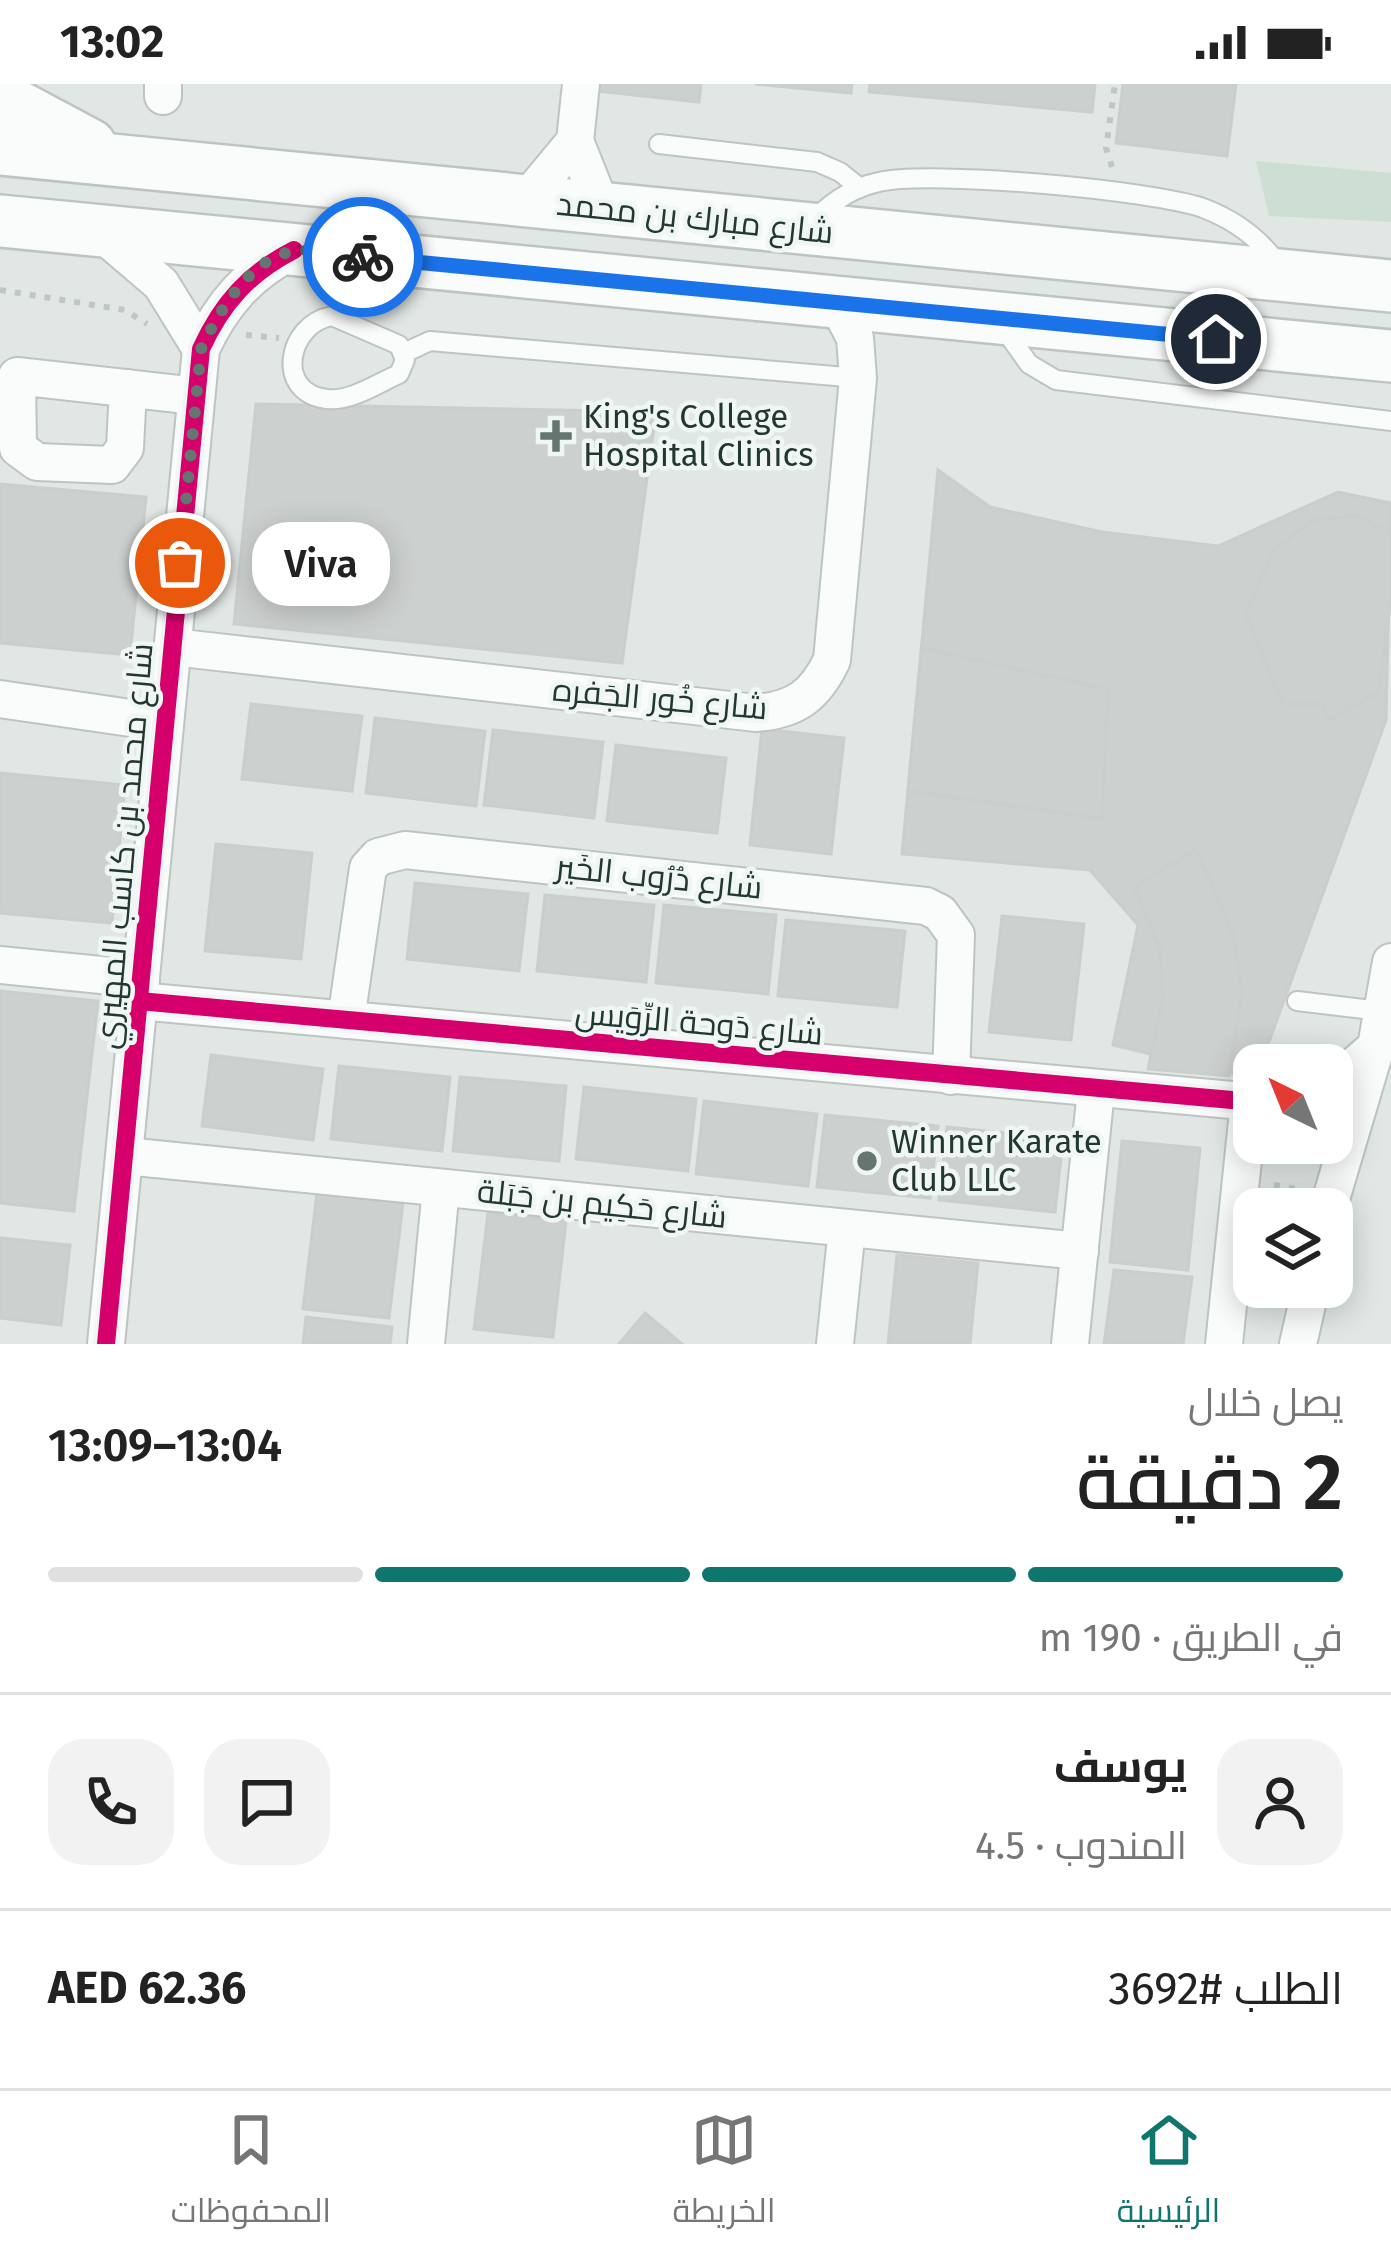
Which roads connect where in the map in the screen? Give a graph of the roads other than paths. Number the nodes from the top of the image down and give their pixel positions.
1 (581, 84) edge
2 (0, 97) edge
3 (575, 141) junction
4 (659, 144) dead end
5 (0, 149) edge
6 (128, 163) junction
7 (860, 188) junction
8 (526, 200) junction
9 (602, 209) junction
10 (0, 221) edge
11 (80, 228) junction
12 (805, 229) junction
13 (294, 250) junction
14 (0, 252) edge
15 (1287, 277) junction
16 (1391, 286) edge
17 (836, 301) junction
18 (996, 317) junction
19 (201, 349) junction
20 (404, 353) junction
21 (1391, 356) edge
22 (9, 375) edge
23 (858, 378) junction
24 (128, 388) junction
25 (196, 396) junction
26 (1391, 421) edge
27 (172, 646) junction
28 (0, 699) edge
29 (165, 723) junction
30 (1391, 962) edge
31 (0, 965) edge
32 (140, 990) junction
33 (1297, 1001) dead end
34 (346, 1020) junction
35 (1382, 1036) edge
36 (1353, 1064) edge
37 (952, 1076) junction
38 (1096, 1090) junction
39 (1233, 1101) edge
40 (124, 1156) junction
41 (1245, 1164) edge
42 (1329, 1176) edge
43 (441, 1188) junction
44 (847, 1228) junction
45 (1080, 1251) junction
46 (1306, 1308) edge
47 (106, 1344) edge
48 (426, 1344) edge
49 (835, 1344) edge
50 (1070, 1344) edge
51 (1224, 1344) edge
52 (1298, 1344) edge

1 - 3 street
2 - 6 main road
3 - 8 street
3 - 9 street
4 - 7 lane
5 - 6 main road, شارع مبارك بن محمد
6 - 8 main road, شارع مبارك بن محمد
7 - 12 lane
7 - 15 lane
8 - 9 main road, شارع مبارك بن محمد
9 - 12 main road, شارع مبارك بن محمد
10 - 11 main road, شارع مبارك بن محمد
11 - 13 main road, شارع مبارك بن محمد
11 - 14 main road
11 - 19 street
12 - 15 main road, شارع مبارك بن محمد
13 - 17 main road, شارع مبارك بن محمد
13 - 19 street, شارع محمد بن كاسب المهيري
15 - 16 main road, شارع مبارك بن محمد
17 - 18 main road, شارع مبارك بن محمد
17 - 23 street, شارع خُور الجَفره
18 - 21 main road, شارع مبارك بن محمد
18 - 26 lane
19 - 25 street, شارع محمد بن كاسب المهيري
20 - 20 lane
20 - 23 lane
22 - 24 street
22 - 24 street
23 - 27 street, شارع خُور الجَفره
24 - 25 street
25 - 27 street, شارع محمد بن كاسب المهيري
27 - 29 street, شارع محمد بن كاسب المهيري
28 - 29 street, شارع محمد بن كاسب المهيري
29 - 32 street, شارع محمد بن كاسب المهيري
30 - 35 street
31 - 32 street, شارع دَوحة الرِّوَيس
32 - 34 street, شارع دَوحة الرِّوَيس
32 - 40 street, شارع محمد بن كاسب المهيري
33 - 35 lane
34 - 37 street, شارع دَوحة الرِّوَيس
34 - 37 street, شارع دُرُوب الخَير
35 - 36 street
35 - 42 street
37 - 38 street, شارع دَوحة الرِّوَيس
38 - 39 street, شارع دَوحة الرِّوَيس
38 - 45 street
40 - 43 street, شارع حَكِيم بن جَبَلة
40 - 47 street, شارع محمد بن كاسب المهيري
41 - 51 street
43 - 44 street, شارع حَكِيم بن جَبَلة
43 - 48 street
44 - 45 street, شارع حَكِيم بن جَبَلة
44 - 49 street
45 - 50 street
46 - 52 street

